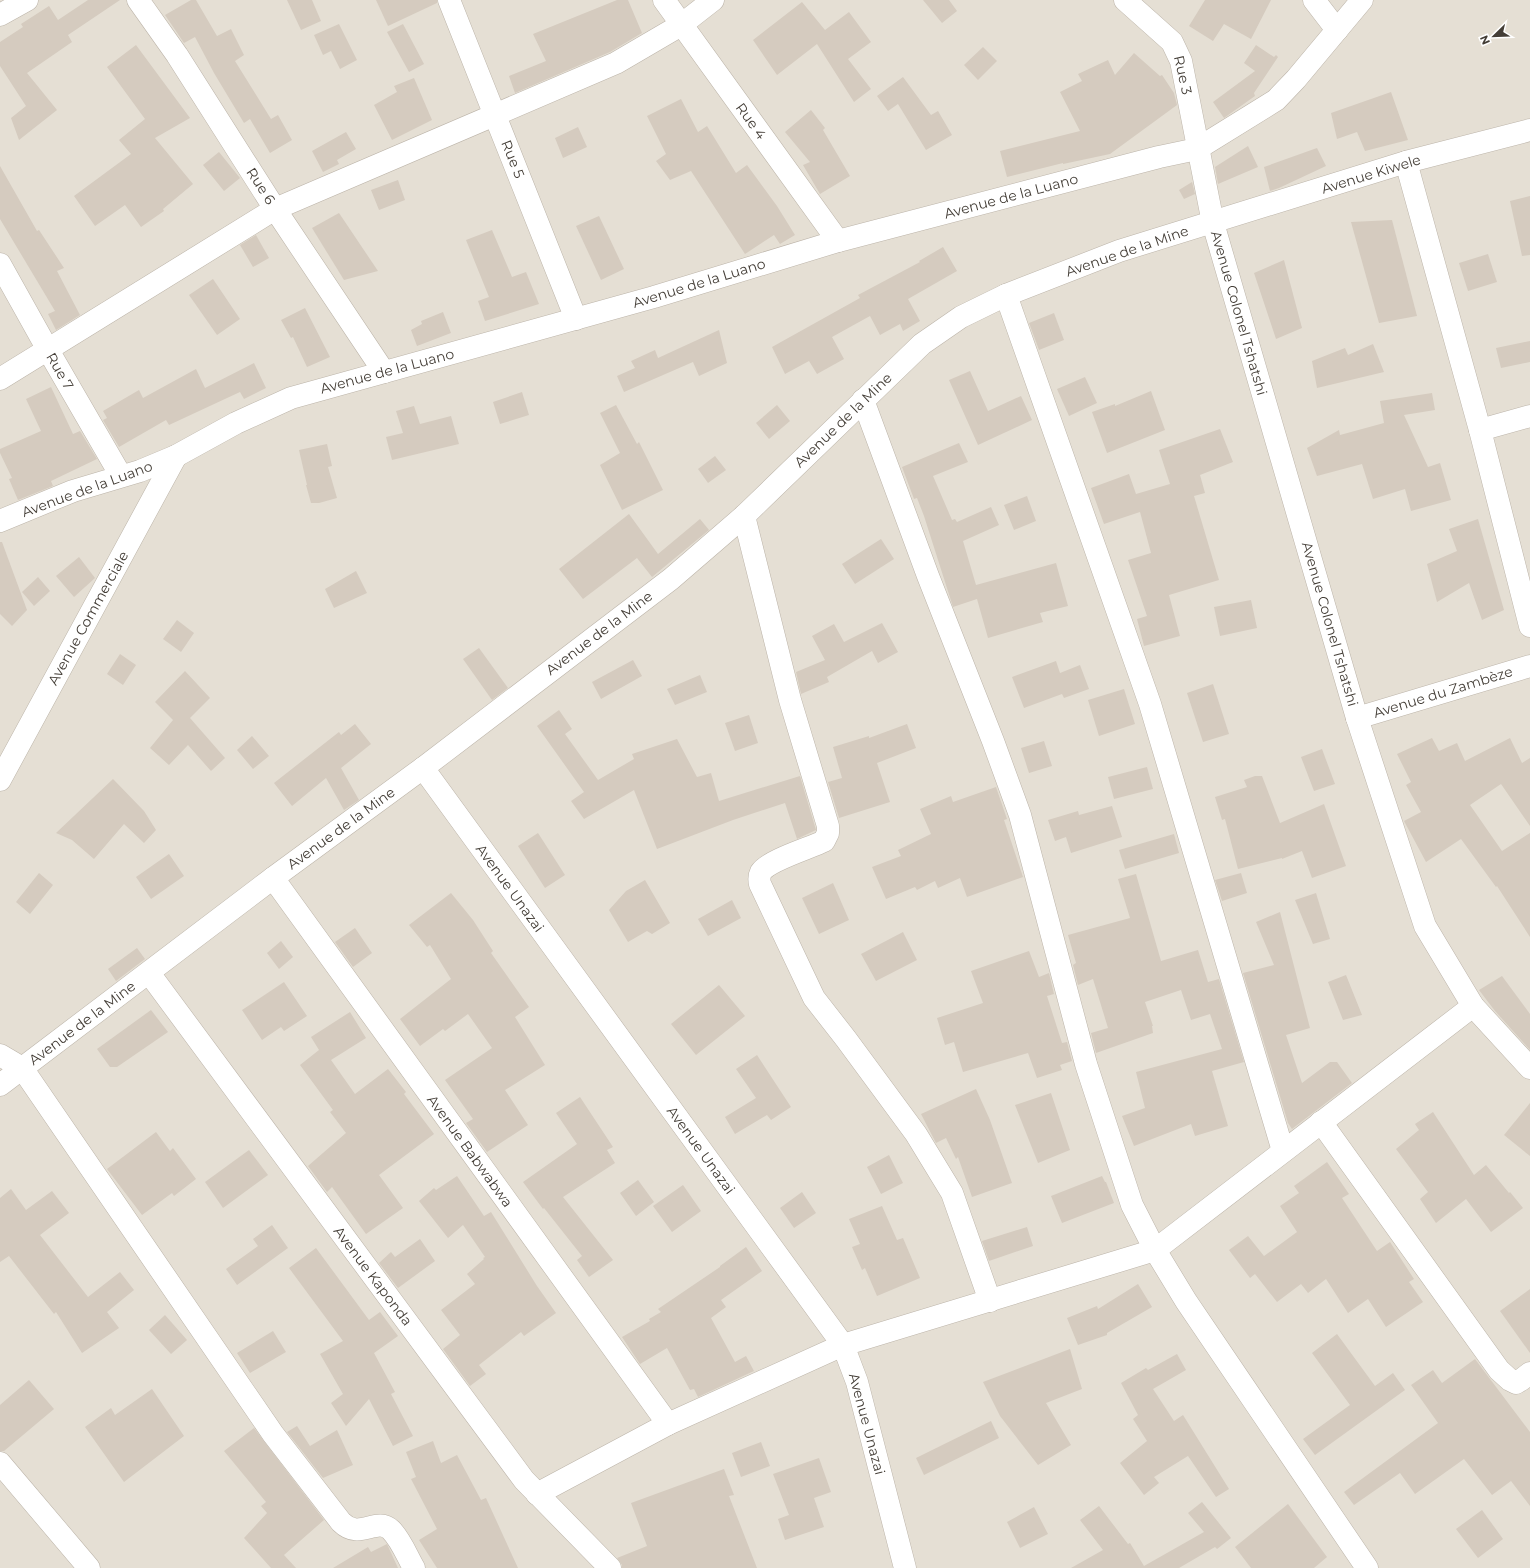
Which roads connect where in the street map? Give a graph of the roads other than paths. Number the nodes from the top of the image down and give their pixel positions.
1 (27, 0) edge
2 (138, 0) edge
3 (449, 0) edge
4 (664, 0) edge
5 (713, 0) edge
6 (1125, 0) edge
7 (1314, 0) edge
8 (1362, 0) edge
9 (0, 15) edge
10 (681, 24) junction
11 (1337, 30) junction
12 (495, 114) junction
13 (1530, 130) edge
14 (1197, 149) junction
15 (1406, 162) junction
16 (276, 209) junction
17 (1213, 223) junction
18 (838, 241) junction
19 (0, 264) edge
20 (1006, 295) junction
21 (576, 319) junction
22 (48, 350) junction
23 (384, 372) junction
24 (0, 379) edge
25 (863, 400) junction
26 (1530, 416) edge
27 (1480, 430) junction
28 (176, 456) junction
29 (121, 476) junction
30 (744, 516) junction
31 (0, 521) edge
32 (1530, 626) edge
33 (1530, 666) edge
34 (1357, 718) junction
35 (423, 768) junction
36 (0, 780) edge
37 (273, 878) junction
38 (149, 973) junction
39 (1473, 1006) junction
40 (0, 1055) edge
41 (22, 1068) junction
42 (1530, 1068) edge
43 (0, 1085) edge
44 (1321, 1122) junction
45 (1283, 1151) junction
46 (1155, 1250) junction
47 (990, 1301) junction
48 (843, 1345) junction
49 (1530, 1373) edge
50 (668, 1424) junction
51 (0, 1463) edge
52 (537, 1494) junction
53 (90, 1568) edge
54 (414, 1568) edge
55 (610, 1568) edge
56 (904, 1568) edge
57 (1368, 1568) edge

1 - 9 street
2 - 16 street, Rue 6
3 - 12 street, Rue 5
4 - 10 street, Rue 4
5 - 10 street
6 - 14 street, Rue 3
7 - 11 street
8 - 11 street, Avenue de la Luano
10 - 12 street
10 - 18 street, Rue 4
11 - 14 street, Avenue de la Luano
12 - 16 street
12 - 21 street, Rue 5
13 - 15 street, Avenue Kiwele
14 - 17 street, Avenue Colonel Tshatshi
14 - 18 street, Avenue de la Luano
15 - 17 street, Avenue Kiwele
15 - 27 street
16 - 22 street
16 - 23 street, Rue 6
17 - 20 street, Avenue de la Mine
17 - 34 street, Avenue Colonel Tshatshi
18 - 21 street, Avenue de la Luano
19 - 22 street, Rue 7
20 - 25 street, Avenue de la Mine
20 - 45 street
21 - 23 street, Avenue de la Luano
22 - 24 street
22 - 29 street, Rue 7
23 - 28 street, Avenue de la Luano
25 - 30 street, Avenue de la Mine
25 - 46 street
26 - 27 street
27 - 32 street
28 - 29 street, Avenue de la Luano
28 - 36 street, Avenue Commerciale
29 - 31 street, Avenue de la Luano
30 - 35 street, Avenue de la Mine
30 - 47 street
33 - 34 street, Avenue du Zambèze
34 - 39 street, Avenue Colonel Tshatshi
35 - 37 street, Avenue de la Mine
35 - 48 street, Avenue Unazai
37 - 38 street, Avenue de la Mine
37 - 50 street, Avenue Babwabwa
38 - 41 street, Avenue de la Mine
38 - 52 street, Avenue Kaponda
39 - 42 street, Avenue Colonel Tshatshi
39 - 44 street
40 - 41 street
41 - 43 street, Avenue de la Mine
41 - 54 street
44 - 45 street
44 - 49 street
45 - 46 street
46 - 47 street
46 - 57 street
47 - 48 street
48 - 50 street
48 - 56 street, Avenue Unazai
50 - 52 street
51 - 53 street
52 - 55 street, Avenue Kaponda

